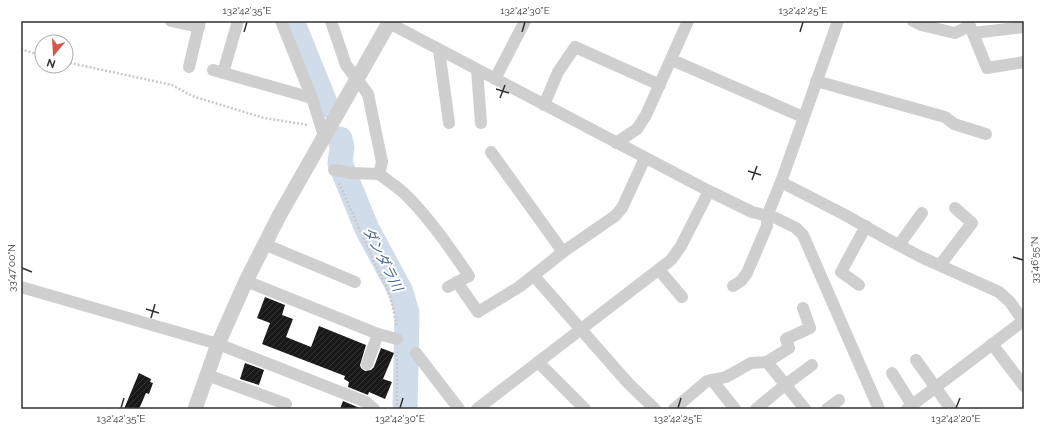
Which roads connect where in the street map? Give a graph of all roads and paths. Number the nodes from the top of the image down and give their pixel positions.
1 (171, 21) edge
2 (238, 21) edge
3 (281, 21) edge
4 (331, 21) edge
5 (525, 21) edge
6 (688, 21) edge
7 (838, 21) edge
8 (913, 21) edge
9 (390, 22) edge
10 (199, 24) edge
11 (970, 27) edge
12 (1024, 27) edge
13 (21, 49) edge
14 (439, 50) junction
15 (34, 53) edge
16 (672, 60) junction
17 (1024, 62) edge
18 (74, 64) edge
19 (189, 67) dead end
20 (477, 70) junction
21 (495, 79) junction
22 (357, 80) junction
23 (816, 81) junction
24 (660, 85) junction
25 (312, 98) junction
26 (544, 105) junction
27 (804, 117) junction
28 (449, 123) dead end
29 (481, 123) dead end
30 (322, 130) junction
31 (986, 134) dead end
32 (616, 143) junction
33 (491, 152) dead end
34 (645, 158) junction
35 (336, 170) joint
36 (379, 174) junction
37 (780, 182) junction
38 (709, 191) junction
39 (954, 208) dead end
40 (922, 213) dead end
41 (767, 216) junction
42 (866, 226) junction
43 (264, 244) junction
44 (899, 245) junction
45 (563, 252) junction
46 (940, 265) junction
47 (659, 270) junction
48 (534, 276) junction
49 (246, 281) junction
50 (355, 282) dead end
51 (859, 285) dead end
52 (733, 286) dead end
53 (21, 287) edge
54 (682, 297) dead end
55 (803, 308) dead end
56 (1024, 321) edge
57 (580, 328) junction
58 (378, 334) junction
59 (397, 339) junction
60 (218, 344) junction
61 (992, 344) junction
62 (416, 353) dead end
63 (916, 360) dead end
64 (538, 362) junction
65 (767, 362) junction
66 (367, 364) dead end
67 (812, 365) dead end
68 (892, 373) dead end
69 (207, 375) junction
70 (712, 380) junction
71 (785, 385) junction
72 (1024, 386) edge
73 (935, 388) junction
74 (839, 400) dead end
75 (286, 404) dead end
76 (910, 407) edge
77 (195, 409) edge
78 (374, 409) edge
79 (397, 409) edge
80 (459, 409) edge
81 (477, 409) edge
82 (585, 409) edge
83 (655, 409) edge
84 (674, 409) edge
85 (735, 409) edge
86 (756, 409) edge
87 (805, 409) edge
88 (827, 409) edge
89 (880, 409) edge
90 (951, 409) edge

1 - 10 street
2 - 25 street
3 - 25 street
4 - 22 street
5 - 21 street
6 - 16 street
7 - 23 street
8 - 11 street
9 - 14 street
9 - 22 street
10 - 19 street
11 - 12 street
11 - 17 street
13 - 15 path
14 - 20 street
14 - 28 street
16 - 24 street
16 - 27 street
18 - 30 path
20 - 21 street
20 - 29 street
21 - 26 street
22 - 30 street
22 - 36 street
23 - 27 street
23 - 31 street
24 - 26 street
24 - 32 street
25 - 30 street
26 - 32 street
27 - 37 street
30 - 43 street
32 - 34 street
33 - 45 street
34 - 38 street
34 - 45 street
35 - 36 street
35 - 59 path
36 - 48 street
37 - 41 street
37 - 42 street
38 - 41 street
38 - 47 street
39 - 46 street
40 - 44 street
41 - 52 street
41 - 89 street
42 - 44 street
42 - 51 street
43 - 49 street
43 - 50 street
44 - 46 street
45 - 48 street
46 - 56 street
47 - 54 street
47 - 57 street
48 - 57 street
49 - 58 street
49 - 60 street
53 - 60 street
55 - 65 street
56 - 61 street
57 - 64 street
57 - 83 street
58 - 59 street
58 - 66 street
59 - 79 path
60 - 69 street
60 - 78 street
61 - 72 street
61 - 73 street
62 - 80 street
63 - 73 street
64 - 81 street
64 - 82 street
65 - 70 street
65 - 71 street
67 - 71 street
68 - 76 street
69 - 75 street
69 - 77 street
70 - 84 street
70 - 85 street
71 - 86 street
71 - 87 street
73 - 76 street
73 - 90 street
74 - 88 street

